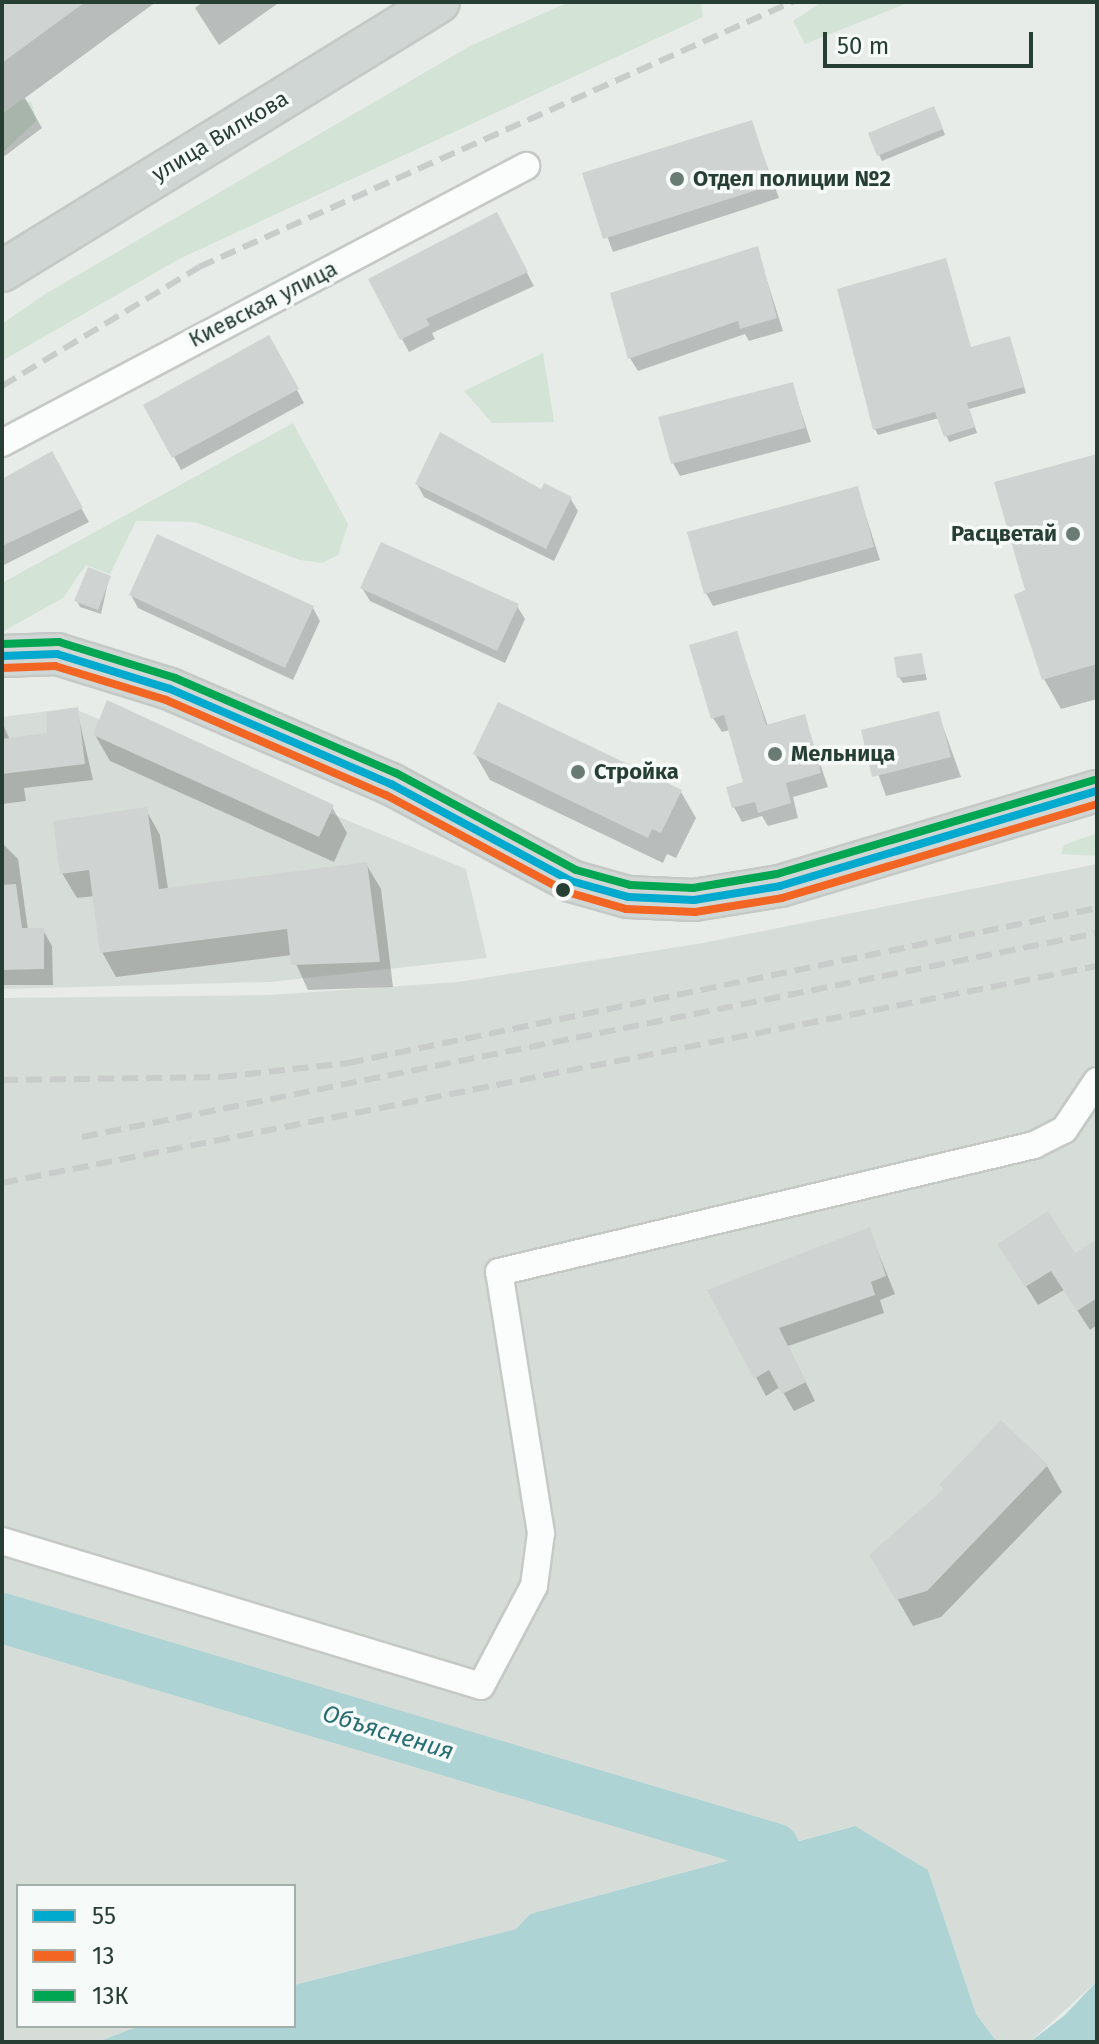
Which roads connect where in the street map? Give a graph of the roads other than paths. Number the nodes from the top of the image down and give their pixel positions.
1 (439, 2) edge
2 (526, 166) dead end
3 (2, 271) edge
4 (2, 443) edge
5 (2, 656) edge
6 (1097, 791) edge
7 (1097, 1081) edge
8 (2, 1541) edge

1 - 3 main road, улица Вилкова
2 - 4 street, Киевская улица
5 - 6 main road
7 - 8 street

